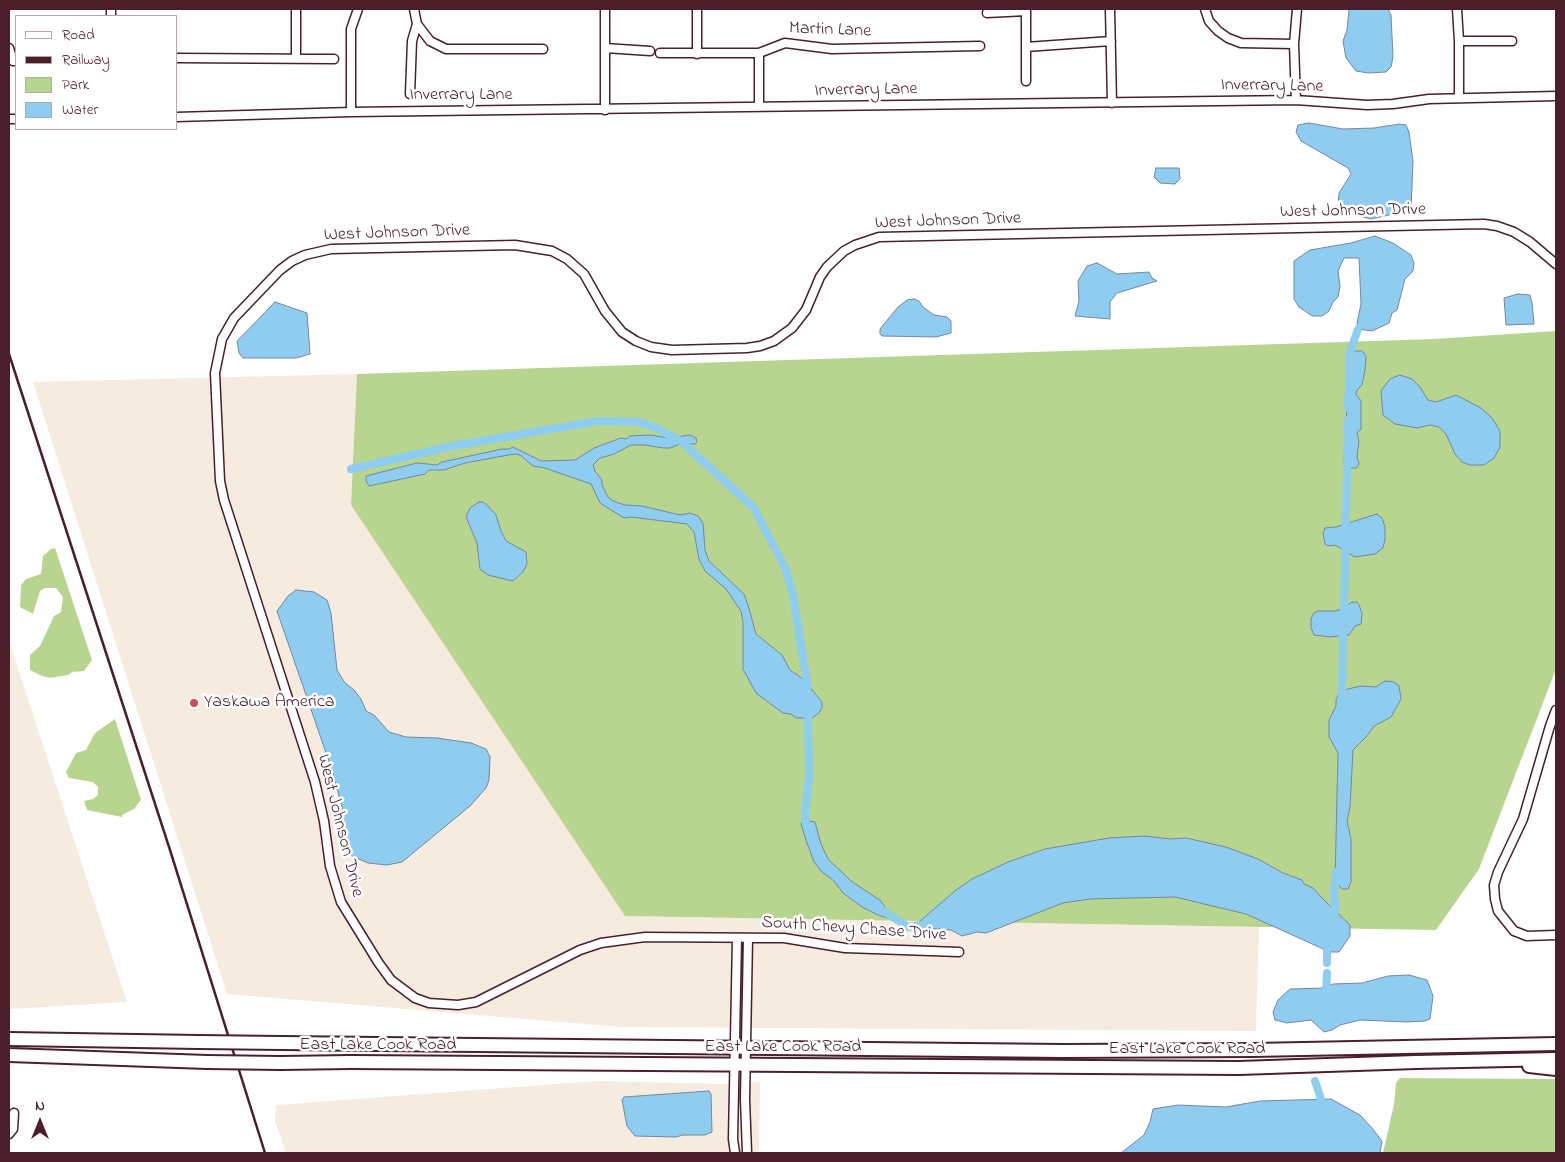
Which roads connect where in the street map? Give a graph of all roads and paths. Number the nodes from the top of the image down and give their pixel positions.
1 (296, 9) edge
2 (347, 9) edge
3 (414, 9) edge
4 (606, 9) edge
5 (697, 9) edge
6 (1110, 9) edge
7 (1205, 9) edge
8 (1297, 9) edge
9 (1457, 9) edge
10 (357, 11) edge
11 (987, 13) dead end
12 (418, 24) junction
13 (1111, 41) junction
14 (1460, 41) junction
15 (1512, 41) dead end
16 (1294, 44) junction
17 (980, 46) dead end
18 (1026, 47) junction
19 (9, 48) edge
20 (605, 48) junction
21 (543, 49) dead end
22 (650, 51) dead end
23 (660, 53) dead end
24 (759, 53) junction
25 (697, 54) junction
26 (178, 58) edge
27 (296, 58) junction
28 (334, 59) dead end
29 (15, 61) edge
30 (1026, 81) dead end
31 (410, 94) dead end
32 (1556, 96) edge
33 (1459, 97) junction
34 (1296, 100) junction
35 (1112, 103) junction
36 (759, 107) junction
37 (605, 110) junction
38 (351, 112) junction
39 (178, 117) edge
40 (1556, 264) edge
41 (1556, 710) edge
42 (1553, 727) edge
43 (1556, 935) edge
44 (737, 938) junction
45 (748, 938) junction
46 (959, 952) dead end
47 (9, 1039) edge
48 (1556, 1039) edge
49 (1556, 1044) edge
50 (1527, 1045) junction
51 (734, 1048) junction
52 (747, 1048) junction
53 (1144, 1051) junction
54 (9, 1055) edge
55 (1556, 1059) edge
56 (1490, 1061) junction
57 (740, 1065) junction
58 (1144, 1068) junction
59 (1556, 1069) edge
60 (14, 1113) dead end
61 (9, 1134) edge
62 (735, 1153) edge
63 (747, 1153) edge

1 - 27 street
2 - 10 street
3 - 12 street
4 - 20 street
5 - 25 street
6 - 13 street
7 - 16 street
8 - 16 street
9 - 14 street
10 - 38 street
11 - 18 street
12 - 21 street
12 - 31 street
13 - 18 street
13 - 35 street
14 - 15 street
14 - 33 street
16 - 34 street
17 - 24 street, Martin Lane
18 - 30 street
19 - 29 street
20 - 22 street
20 - 37 street
23 - 25 street, Martin Lane
24 - 25 street, Martin Lane
24 - 36 street
26 - 27 street
27 - 28 street
32 - 33 street, Inverrary Lane
33 - 34 street, Inverrary Lane
34 - 35 street, Inverrary Lane
35 - 36 street, Inverrary Lane
36 - 37 street, Inverrary Lane
37 - 38 street, Inverrary Lane
38 - 39 street, Inverrary Lane
40 - 44 street, West Johnson Drive
41 - 42 street
42 - 43 street
44 - 45 street, West Johnson Drive
44 - 51 street
45 - 46 street, South Chevy Chase Drive
45 - 52 street
47 - 51 main road, East Lake Cook Road, bridge
48 - 50 main road
49 - 50 main road, East Lake Cook Road
50 - 53 main road, East Lake Cook Road
51 - 52 main road, East Lake Cook Road
51 - 57 street
52 - 53 main road, East Lake Cook Road
52 - 57 street
53 - 58 main road
54 - 57 main road, East Lake Cook Road, bridge
55 - 56 main road, East Lake Cook Road
56 - 58 main road, East Lake Cook Road
56 - 59 main road
57 - 58 main road, East Lake Cook Road
57 - 62 street
57 - 63 street
60 - 61 street

